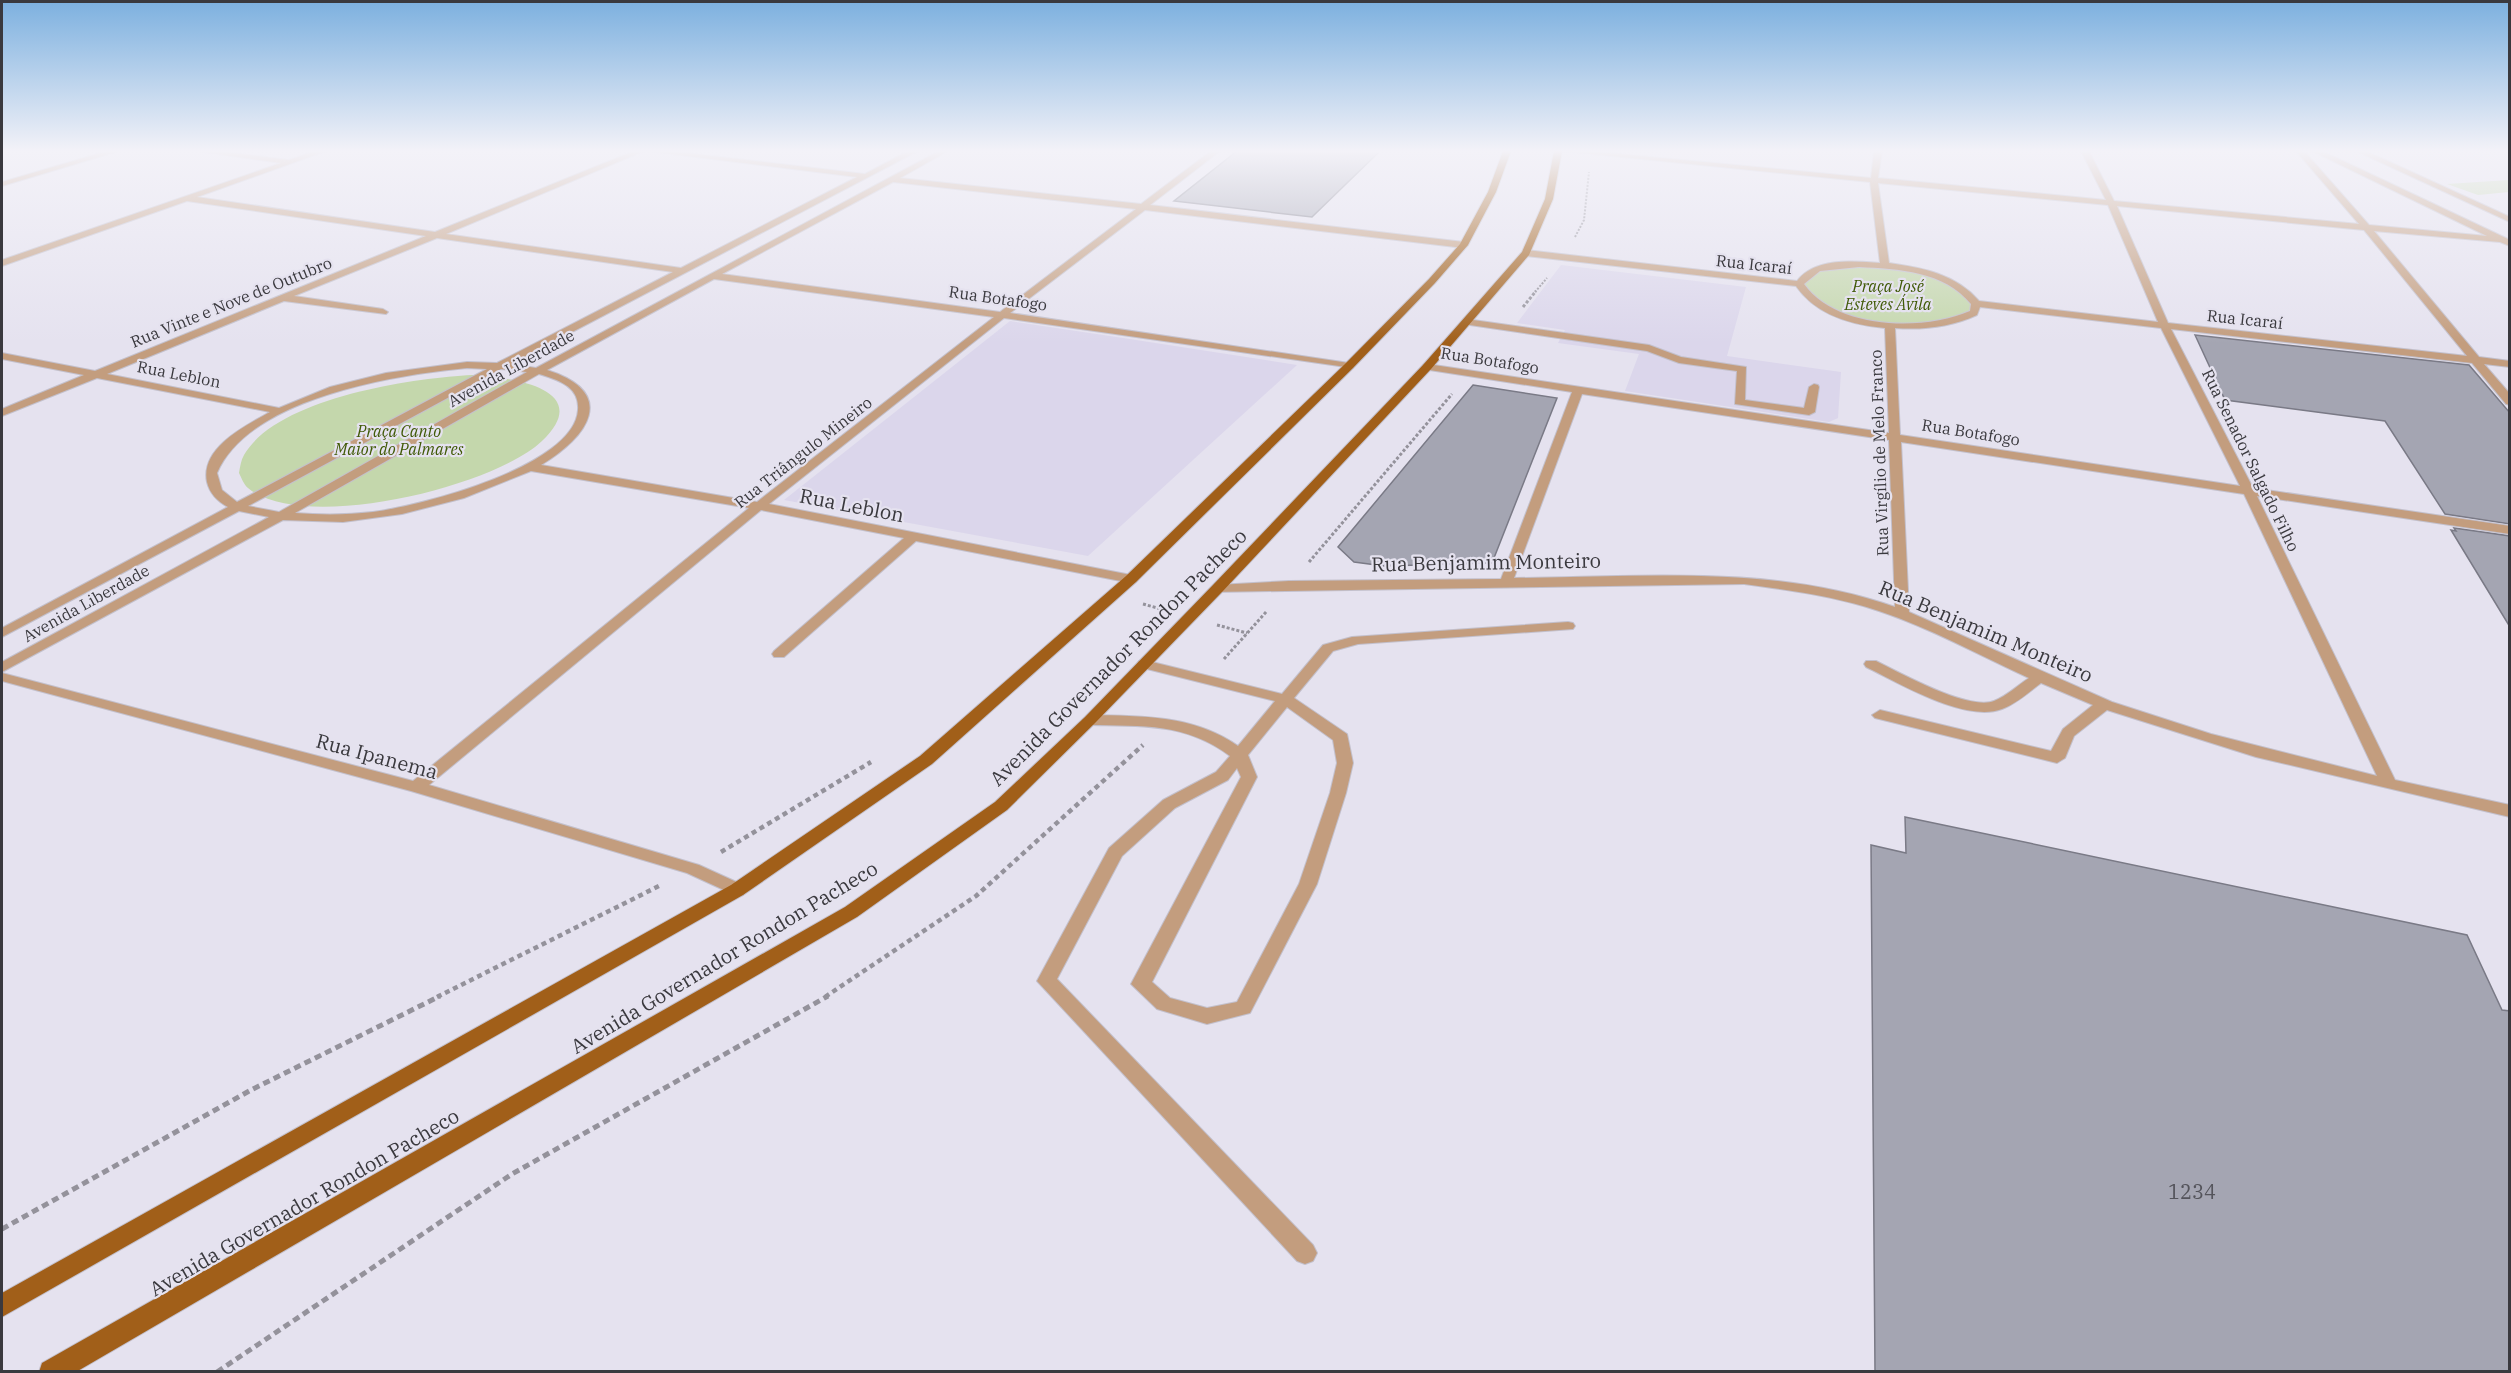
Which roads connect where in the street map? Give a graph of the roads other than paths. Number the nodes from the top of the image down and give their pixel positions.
1 (138, 215) edge
2 (301, 215) edge
3 (484, 215) edge
4 (790, 215) edge
5 (826, 215) edge
6 (1132, 215) edge
7 (1211, 215) edge
8 (1480, 215) edge
9 (1542, 215) edge
10 (1878, 215) edge
11 (2117, 215) edge
12 (2225, 215) edge
13 (2356, 215) edge
14 (2448, 215) edge
15 (2368, 229) junction
16 (435, 235) junction
17 (2499, 240) junction
18 (2510, 244) edge
19 (1464, 245) junction
20 (1527, 253) junction
21 (2, 263) edge
22 (1885, 265) junction
23 (682, 271) junction
24 (714, 276) junction
25 (1799, 284) junction
26 (282, 297) junction
27 (1976, 304) junction
28 (383, 312) dead end
29 (1002, 315) junction
30 (1466, 322) junction
31 (1890, 325) junction
32 (2165, 326) junction
33 (2, 356) edge
34 (2475, 360) junction
35 (2510, 364) edge
36 (501, 365) junction
37 (1349, 366) junction
38 (1427, 367) junction
39 (539, 370) junction
40 (93, 374) junction
41 (1814, 387) dead end
42 (1578, 391) junction
43 (2510, 402) edge
44 (279, 411) junction
45 (2, 413) edge
46 (1895, 437) junction
47 (530, 466) junction
48 (2250, 493) junction
49 (759, 506) junction
50 (238, 507) junction
51 (279, 517) junction
52 (2510, 530) edge
53 (914, 536) junction
54 (1131, 579) junction
55 (1506, 583) junction
56 (1217, 589) junction
57 (1902, 615) junction
58 (1568, 626) dead end
59 (2, 633) edge
60 (779, 654) dead end
61 (1144, 664) junction
62 (1871, 664) dead end
63 (2, 668) edge
64 (2, 677) edge
65 (2040, 677) junction
66 (1285, 699) junction
67 (2106, 704) junction
68 (1880, 714) dead end
69 (1090, 720) junction
70 (1240, 755) junction
71 (2389, 784) junction
72 (416, 787) junction
73 (2510, 811) edge
74 (737, 890) junction
75 (1305, 1253) dead end
76 (2, 1306) edge
77 (51, 1371) edge

1 - 21 street
2 - 16 street
3 - 16 street, Rua Vinte e Nove de Outubro
4 - 23 street, Avenida Liberdade
5 - 24 street, Avenida Liberdade
6 - 29 street, Rua Triângulo Mineiro
7 - 19 street
8 - 19 main road
9 - 20 main road, Avenida Governador Rondon Pacheco
10 - 22 street
11 - 32 street, Rua Senador Salgado Filho
12 - 15 street
13 - 15 street
14 - 17 street
15 - 17 street
15 - 34 street
16 - 23 street
16 - 26 street, Rua Vinte e Nove de Outubro
17 - 18 street
19 - 37 main road
20 - 25 street, Rua Icaraí
20 - 30 main road, Avenida Governador Rondon Pacheco
22 - 25 street
22 - 27 street
23 - 36 street, Avenida Liberdade
24 - 29 street, Rua Botafogo
24 - 39 street, Avenida Liberdade
25 - 31 street
26 - 28 street
26 - 40 street, Rua Vinte e Nove de Outubro
27 - 31 street
27 - 32 street, Rua Icaraí
29 - 37 street, Rua Botafogo
29 - 49 street, Rua Triângulo Mineiro
30 - 38 main road, Avenida Governador Rondon Pacheco
30 - 41 street
31 - 46 street, Rua Virgílio de Melo Franco
32 - 34 street, Rua Icaraí
32 - 48 street, Rua Senador Salgado Filho
33 - 40 street, Rua Leblon
34 - 35 street, Rua Icaraí
34 - 43 street
36 - 39 street
36 - 44 street
36 - 50 street, Avenida Liberdade
37 - 54 main road
38 - 42 street, Rua Botafogo
38 - 56 main road, Avenida Governador Rondon Pacheco
39 - 47 street
39 - 51 street, Avenida Liberdade
40 - 44 street, Rua Leblon
40 - 45 street, Rua Vinte e Nove de Outubro
42 - 46 street, Rua Botafogo
42 - 55 street
44 - 50 street
46 - 48 street, Rua Botafogo
46 - 57 street, Rua Virgílio de Melo Franco
47 - 49 street, Rua Leblon
47 - 51 street
48 - 52 street, Rua Botafogo
48 - 71 street, Rua Senador Salgado Filho
49 - 53 street, Rua Leblon
49 - 72 street, Rua Triângulo Mineiro
50 - 51 street
50 - 59 street, Avenida Liberdade
51 - 63 street, Avenida Liberdade
53 - 54 street, Rua Leblon
53 - 60 street
54 - 74 main road
55 - 56 street, Rua Benjamim Monteiro
55 - 57 street, Rua Benjamim Monteiro
56 - 61 main road, Avenida Governador Rondon Pacheco
57 - 65 street, Rua Benjamim Monteiro
58 - 66 street
61 - 66 street
61 - 69 main road, Avenida Governador Rondon Pacheco
62 - 65 street
64 - 72 street, Rua Ipanema
65 - 67 street, Rua Benjamim Monteiro
66 - 70 street
66 - 70 street
67 - 68 street
67 - 71 street, Rua Benjamim Monteiro
69 - 70 street
69 - 77 main road, Avenida Governador Rondon Pacheco
70 - 75 street
71 - 73 street, Rua Benjamim Monteiro
72 - 74 street, Rua Ipanema
74 - 76 main road

